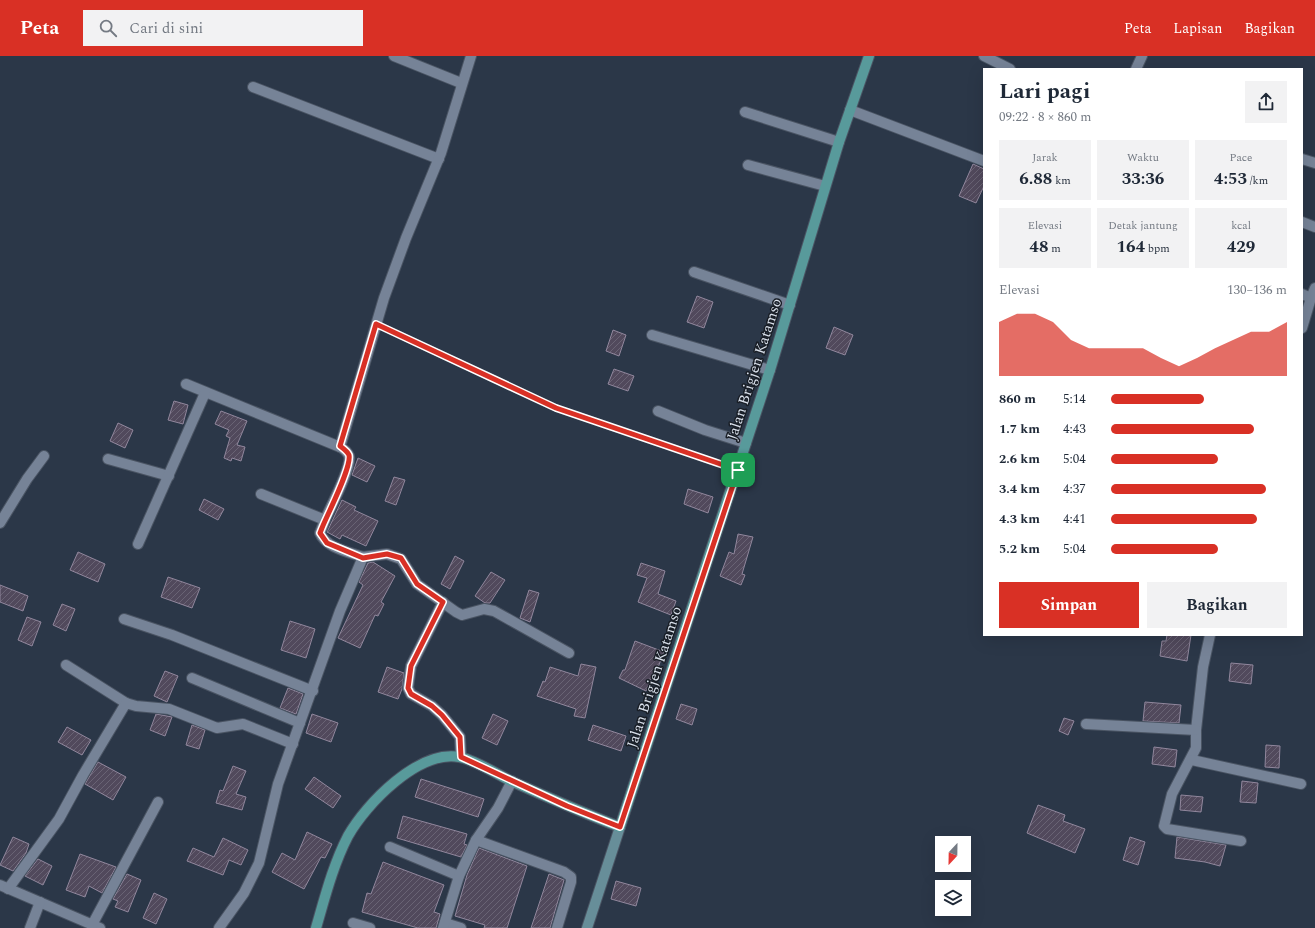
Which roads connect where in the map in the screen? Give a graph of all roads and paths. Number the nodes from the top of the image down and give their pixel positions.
1 (394, 56) edge
2 (471, 56) edge
3 (869, 56) edge
4 (984, 56) edge
5 (1142, 56) edge
6 (1008, 68) edge
7 (1136, 68) edge
8 (462, 83) junction
9 (253, 87) dead end
10 (850, 110) junction
11 (745, 112) dead end
12 (839, 142) junction
13 (439, 159) junction
14 (1303, 159) edge
15 (983, 161) edge
16 (1315, 163) edge
17 (748, 165) dead end
18 (825, 186) junction
19 (1303, 222) edge
20 (1315, 227) edge
21 (694, 272) dead end
22 (1315, 288) edge
23 (1306, 296) edge
24 (790, 305) junction
25 (1303, 320) edge
26 (376, 324) junction
27 (652, 335) dead end
28 (770, 370) junction
29 (186, 384) dead end
30 (205, 393) junction
31 (658, 411) dead end
32 (746, 443) junction
33 (340, 446) junction
34 (44, 456) dead end
35 (108, 459) dead end
36 (738, 470) junction
37 (169, 476) junction
38 (261, 494) dead end
39 (325, 520) junction
40 (0, 523) edge
41 (138, 544) dead end
42 (363, 558) junction
43 (443, 602) junction
44 (124, 619) dead end
45 (1210, 636) edge
46 (569, 653) dead end
47 (66, 665) dead end
48 (192, 678) dead end
49 (312, 691) junction
50 (126, 703) junction
51 (300, 723) junction
52 (1086, 724) dead end
53 (1196, 730) junction
54 (292, 744) junction
55 (461, 757) junction
56 (1192, 760) junction
57 (512, 781) junction
58 (1301, 784) dead end
59 (158, 802) dead end
60 (620, 827) junction
61 (476, 840) junction
62 (1241, 841) dead end
63 (390, 847) dead end
64 (459, 876) junction
65 (4, 887) edge
66 (40, 902) junction
67 (353, 923) dead end
68 (444, 925) edge
69 (96, 926) edge
70 (30, 928) edge
71 (219, 928) edge
72 (316, 928) edge
73 (370, 928) edge
74 (461, 928) edge
75 (557, 928) edge
76 (587, 928) edge

1 - 8 street
2 - 8 street
3 - 10 main road, Jalan Brigjen Katamso
4 - 6 street
5 - 7 street
8 - 13 street
9 - 13 street
10 - 12 main road, Jalan Brigjen Katamso
10 - 15 street
11 - 12 street
12 - 18 main road, Jalan Brigjen Katamso
13 - 26 street
14 - 16 street
17 - 18 street
18 - 24 main road, Jalan Brigjen Katamso
19 - 20 street
21 - 24 street
22 - 23 street
23 - 25 street
24 - 28 main road, Jalan Brigjen Katamso
26 - 33 street
26 - 36 path
27 - 28 street
28 - 32 main road, Jalan Brigjen Katamso
29 - 30 street
30 - 33 street
30 - 37 street
31 - 32 street
32 - 36 main road, Jalan Brigjen Katamso
33 - 39 street
34 - 40 street
35 - 37 street
36 - 60 main road, Jalan Brigjen Katamso
37 - 41 street
38 - 39 street
39 - 42 street
42 - 43 street
42 - 49 street
43 - 46 street
43 - 55 street
44 - 49 street
45 - 53 street
47 - 50 street
48 - 51 street
49 - 51 street
50 - 54 street
50 - 65 street
51 - 54 street
52 - 53 street
53 - 56 street
54 - 71 street
55 - 57 main road
55 - 72 main road
56 - 58 street
56 - 62 street
57 - 60 main road
57 - 61 street
59 - 69 street
60 - 76 street
61 - 64 street
61 - 75 street
63 - 64 street
64 - 68 street
65 - 66 street
66 - 69 street
66 - 70 street
67 - 73 street
68 - 74 street

